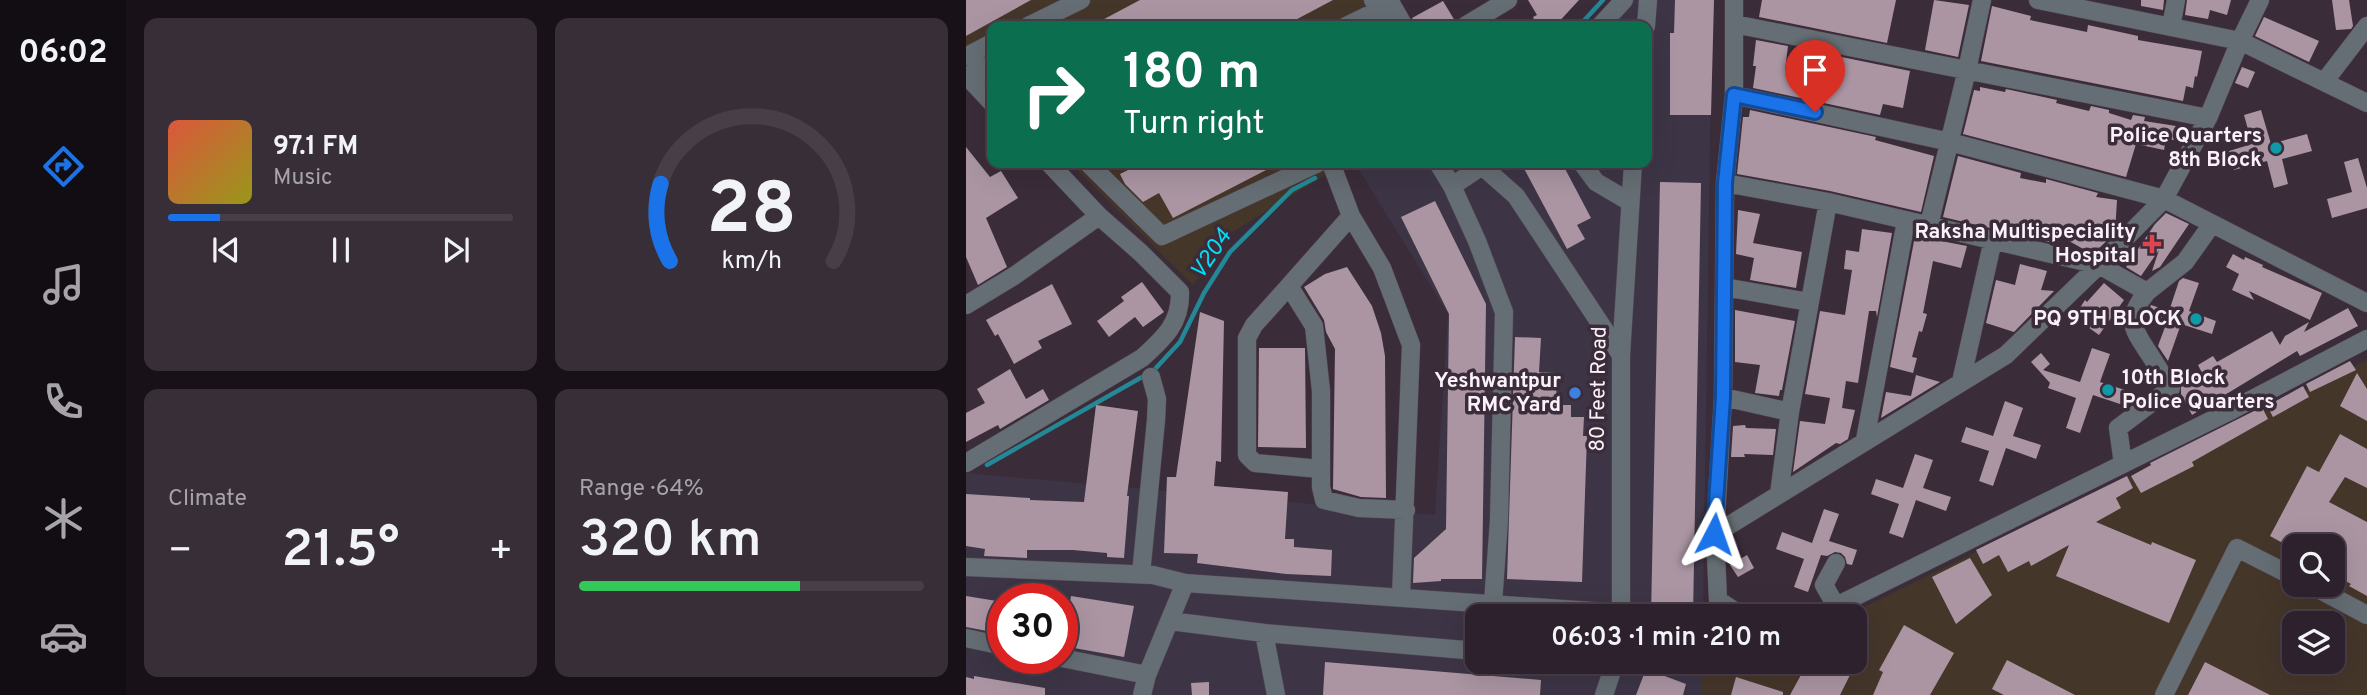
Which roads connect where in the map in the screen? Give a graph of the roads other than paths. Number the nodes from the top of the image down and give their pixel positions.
1 (1081, 0) edge
2 (1508, 0) edge
3 (1624, 0) edge
4 (1648, 0) edge
5 (1734, 0) edge
6 (1982, 0) edge
7 (2038, 0) edge
8 (2176, 0) edge
9 (2260, 0) edge
10 (1386, 3) edge
11 (1037, 21) edge
12 (1355, 21) edge
13 (1388, 21) edge
14 (1400, 21) edge
15 (1473, 21) edge
16 (1605, 21) edge
17 (1646, 21) edge
18 (1734, 24) junction
19 (2367, 26) edge
20 (2171, 27) junction
21 (2240, 41) junction
22 (987, 45) edge
23 (967, 53) edge
24 (1967, 70) junction
25 (987, 71) edge
26 (966, 75) edge
27 (2324, 82) junction
28 (1734, 95) junction
29 (987, 98) edge
30 (2367, 103) edge
31 (2208, 118) junction
32 (1950, 142) junction
33 (1054, 168) edge
34 (1093, 168) edge
35 (1307, 168) edge
36 (1333, 168) edge
37 (1441, 168) edge
38 (1477, 168) edge
39 (1487, 168) edge
40 (1586, 168) edge
41 (1633, 168) edge
42 (1725, 183) junction
43 (1452, 186) junction
44 (2164, 199) junction
45 (1630, 202) junction
46 (1828, 202) junction
47 (1099, 216) junction
48 (1351, 216) junction
49 (1906, 221) junction
50 (2212, 223) junction
51 (1929, 225) junction
52 (1993, 240) junction
53 (2099, 265) junction
54 (1289, 286) junction
55 (1724, 287) junction
56 (2147, 292) junction
57 (1809, 302) junction
58 (2367, 303) edge
59 (966, 305) edge
60 (2367, 339) edge
61 (1621, 355) junction
62 (1151, 377) dead end
63 (1961, 382) junction
64 (1723, 397) junction
65 (1790, 412) junction
66 (1865, 440) junction
67 (966, 463) edge
68 (2123, 464) junction
69 (1320, 469) junction
70 (1779, 494) junction
71 (1406, 510) junction
72 (1714, 534) junction
73 (1836, 564) dead end
74 (966, 566) edge
75 (2282, 571) edge
76 (1141, 574) junction
77 (1185, 583) junction
78 (1401, 596) junction
79 (2333, 597) edge
80 (1493, 603) junction
81 (1505, 604) edge
82 (1621, 604) edge
83 (1724, 604) edge
84 (1835, 604) edge
85 (1840, 604) edge
86 (2367, 615) edge
87 (1170, 621) junction
88 (1264, 633) junction
89 (966, 639) edge
90 (987, 643) edge
91 (1465, 650) edge
92 (1078, 661) edge
93 (1611, 674) edge
94 (1147, 675) junction
95 (1142, 695) edge
96 (1276, 695) edge
97 (1604, 695) edge
98 (2164, 695) edge

1 - 11 street
2 - 15 street
3 - 16 street
4 - 17 street
5 - 18 street
6 - 24 street
7 - 20 street
8 - 20 street
9 - 21 street
10 - 12 street
10 - 13 street
10 - 14 street
18 - 24 street
18 - 28 street
19 - 27 street
20 - 21 street
21 - 27 street
21 - 31 street
22 - 23 street
23 - 25 street
24 - 31 street
24 - 32 street
26 - 29 street
27 - 30 street
28 - 32 street
28 - 42 street
31 - 44 street
32 - 44 street
32 - 51 street
33 - 47 street
34 - 35 street
36 - 48 street
37 - 43 street
38 - 43 street
39 - 61 street
40 - 45 street
41 - 45 street, 80 Feet Road
42 - 46 street
42 - 55 street
43 - 80 street
44 - 50 street
44 - 53 street
45 - 61 street, 80 Feet Road
46 - 49 street
46 - 57 street
47 - 59 street
47 - 67 street
48 - 54 street
48 - 71 street
49 - 51 street
49 - 66 street
50 - 56 street
50 - 58 street
51 - 52 street
52 - 53 street
52 - 63 street
53 - 56 street
53 - 63 street
54 - 69 street
54 - 69 street
55 - 57 street
55 - 64 street
56 - 68 street
57 - 65 street
60 - 68 street
61 - 82 street, 80 Feet Road
62 - 76 street
63 - 66 street
64 - 65 street
64 - 72 street
65 - 70 street
66 - 70 street
68 - 85 street
69 - 71 street
70 - 72 street
71 - 78 street
72 - 83 street
73 - 84 street
74 - 76 street
75 - 98 street
76 - 77 street
77 - 78 street
77 - 87 street
78 - 80 street
79 - 86 street
80 - 81 street
87 - 88 street
87 - 94 street
88 - 91 street
88 - 96 street
89 - 90 street
92 - 94 street
93 - 97 street
94 - 95 street

